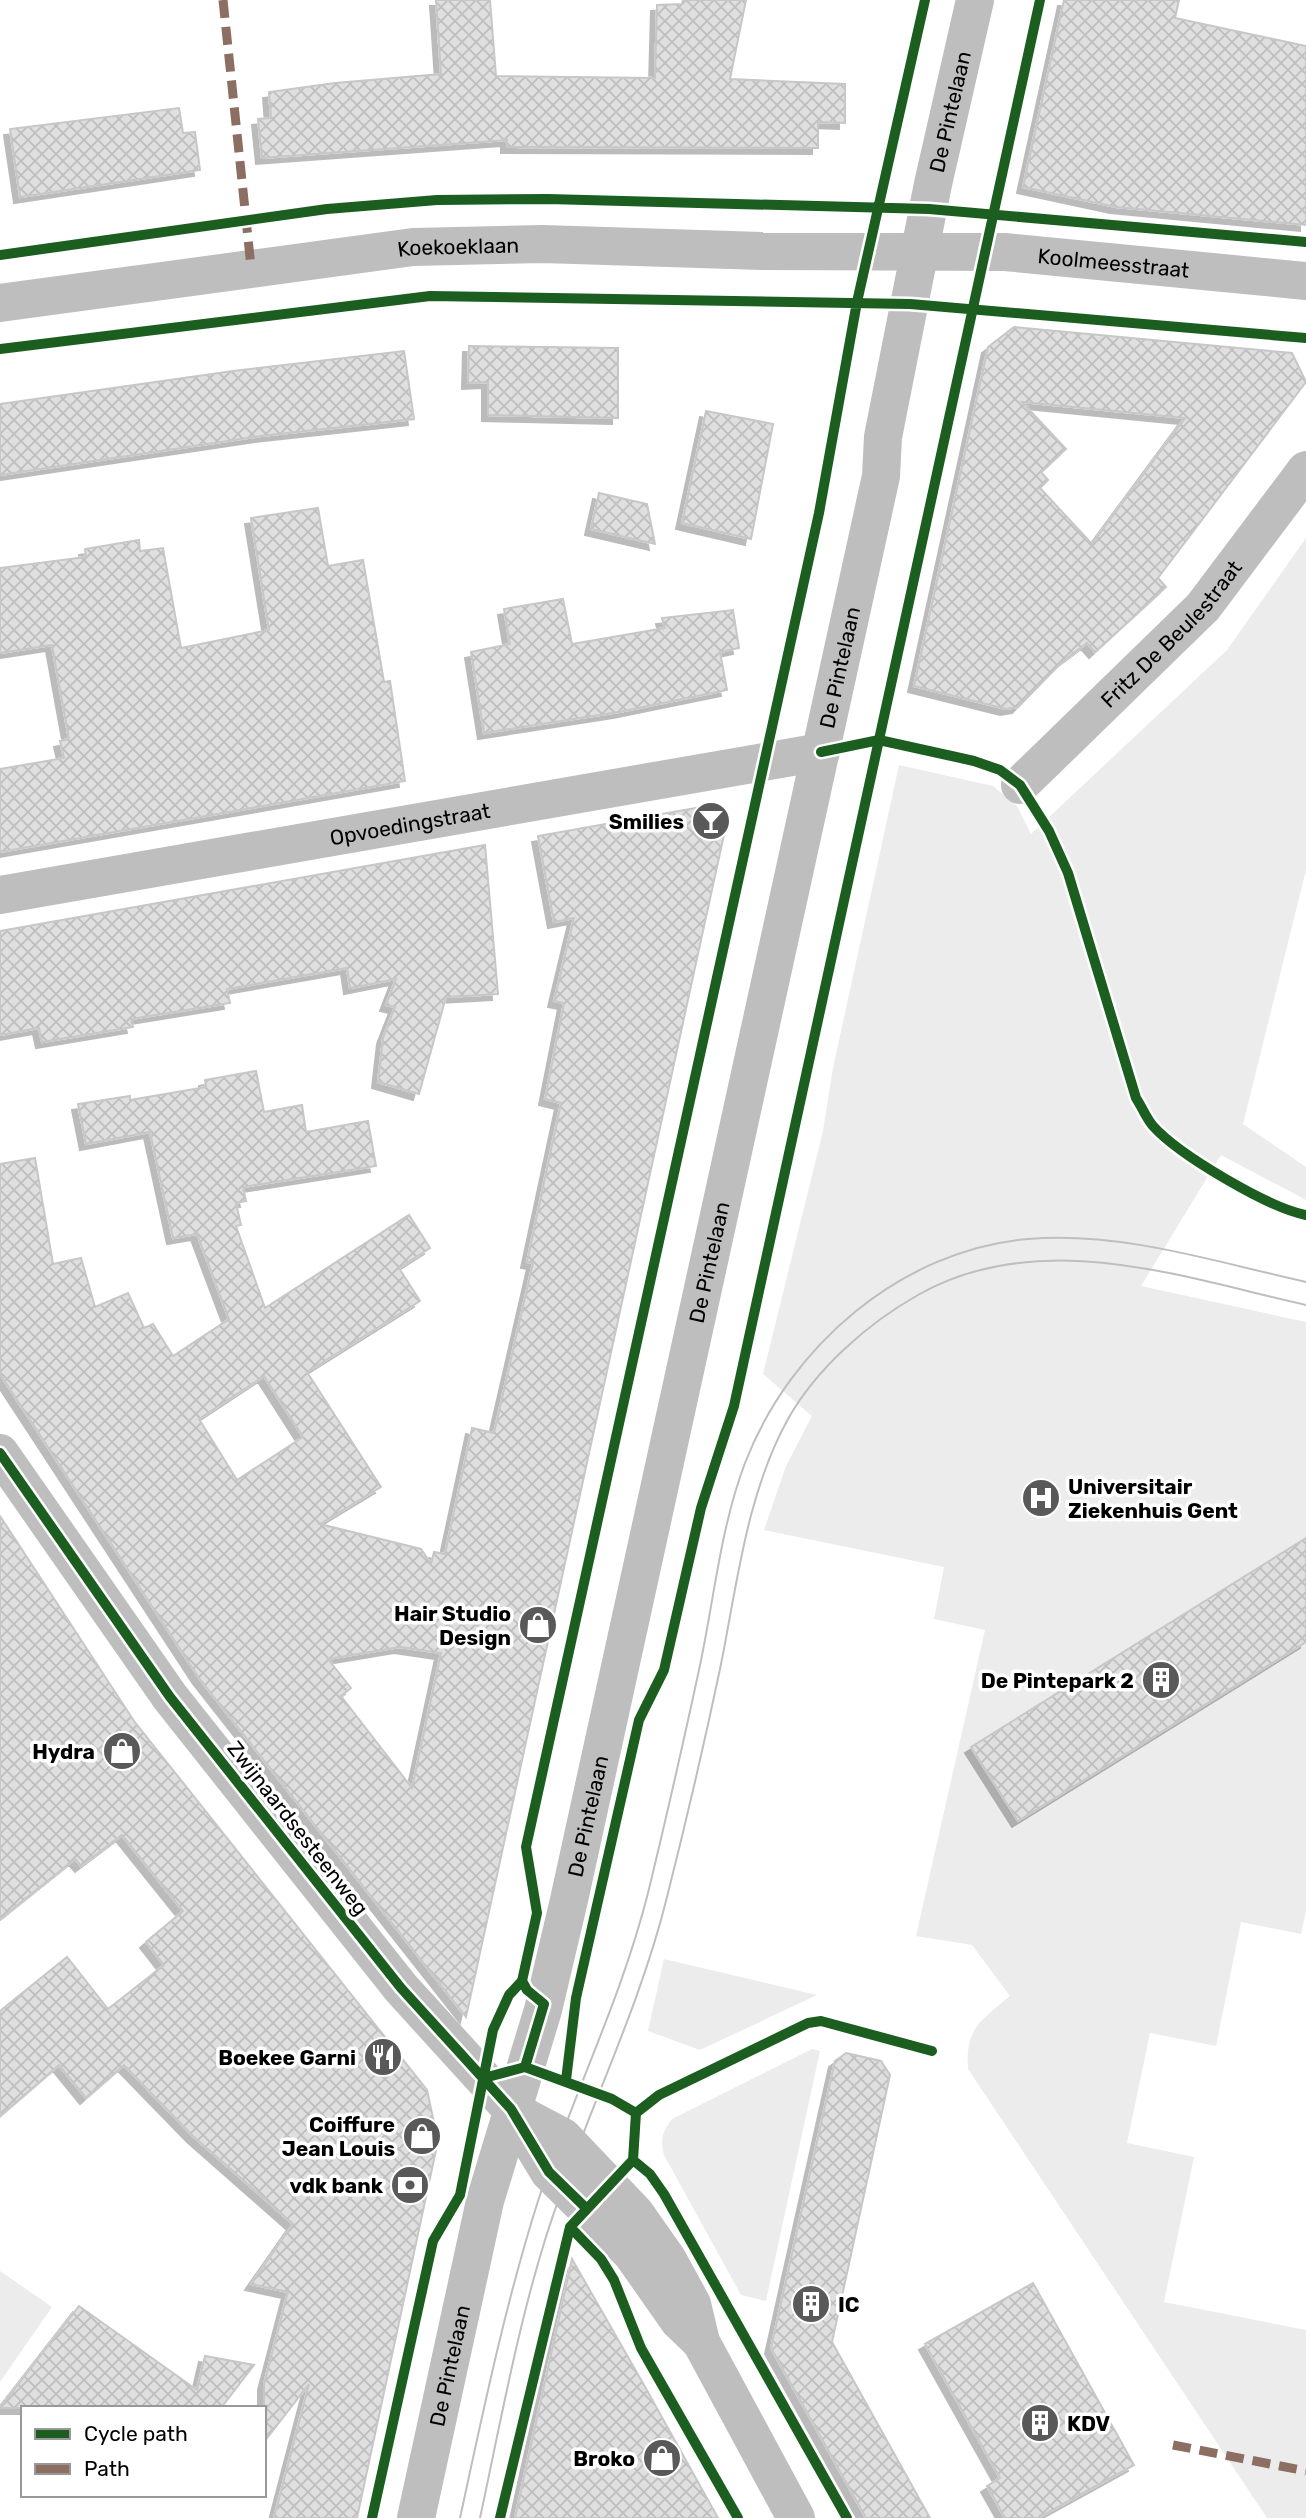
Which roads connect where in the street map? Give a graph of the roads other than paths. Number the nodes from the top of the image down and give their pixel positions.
1 (975, 0) edge
2 (921, 252) junction
3 (1306, 281) edge
4 (0, 303) edge
5 (1306, 470) edge
6 (821, 752) junction
7 (1020, 785) dead end
8 (0, 895) edge
9 (0, 1453) edge
10 (511, 2109) junction
11 (416, 2518) edge
12 (796, 2518) edge

1 - 2 street, De Pintelaan
2 - 3 street, Koolmeesstraat
2 - 4 street, Koekoeklaan
2 - 6 street, De Pintelaan
5 - 7 street, Fritz De Beulestraat
6 - 8 street, Opvoedingstraat
6 - 10 street, De Pintelaan
9 - 10 street, Zwijnaardsesteenweg
10 - 11 street, De Pintelaan
10 - 12 street, Zwijnaardsesteenweg

